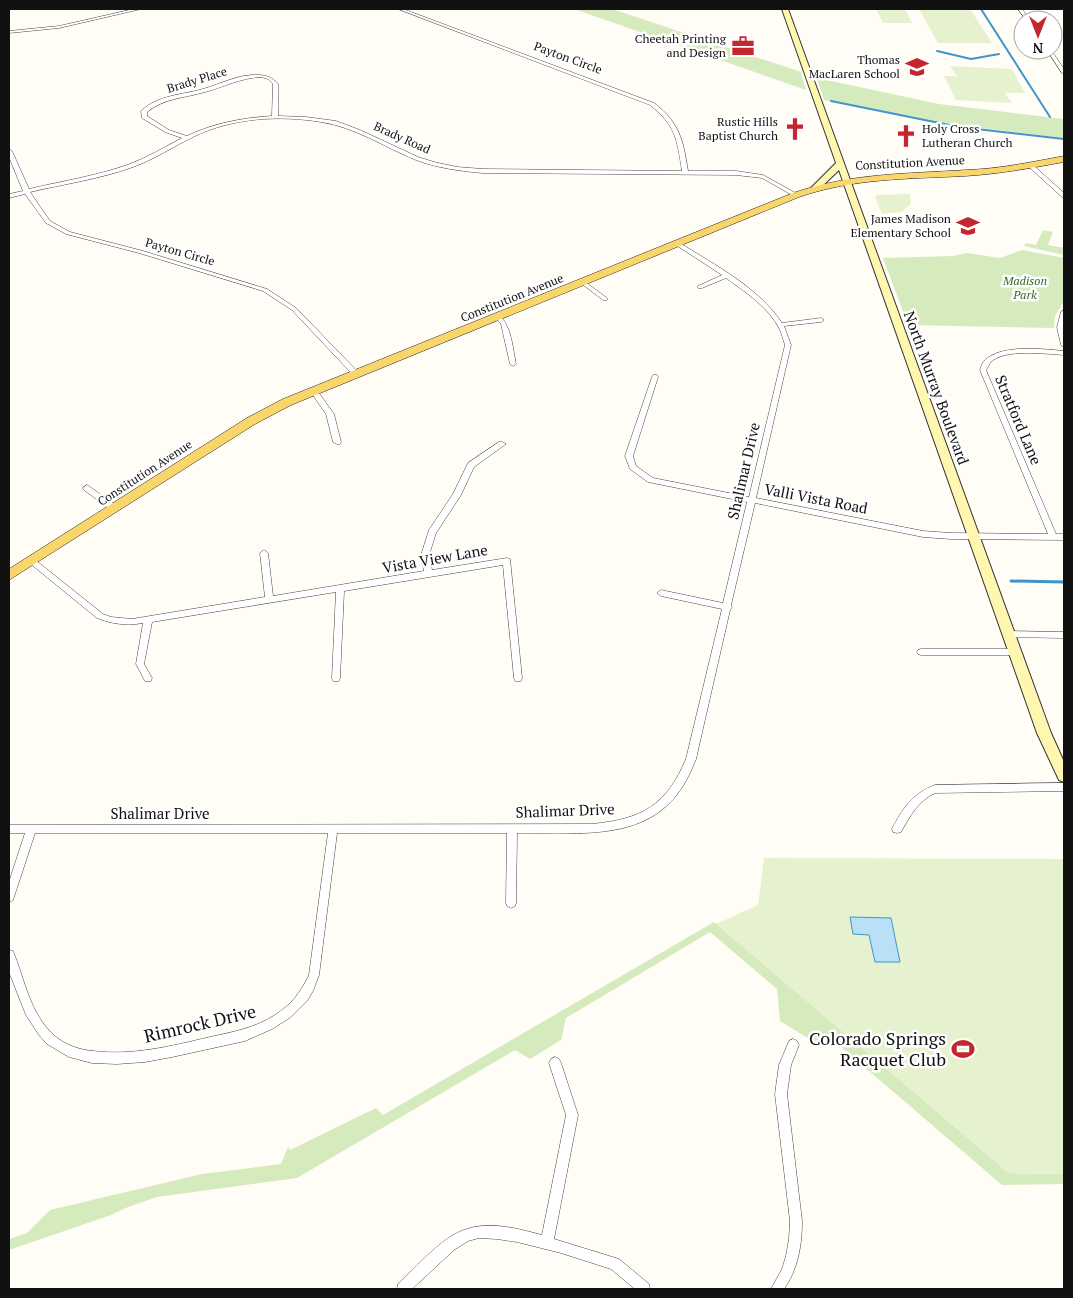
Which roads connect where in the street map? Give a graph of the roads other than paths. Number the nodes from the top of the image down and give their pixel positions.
1 (139, 9) edge
2 (400, 9) edge
3 (785, 9) edge
4 (9, 32) edge
5 (1056, 60) edge
6 (1064, 72) edge
7 (275, 118) junction
8 (187, 138) junction
9 (9, 151) edge
10 (1064, 159) edge
11 (840, 164) junction
12 (1030, 166) junction
13 (685, 172) junction
14 (846, 180) junction
15 (816, 188) junction
16 (27, 191) junction
17 (796, 195) junction
18 (9, 196) edge
19 (1064, 196) edge
20 (678, 244) junction
21 (724, 276) junction
22 (584, 283) junction
23 (700, 287) dead end
24 (605, 299) dead end
25 (1064, 312) edge
26 (498, 317) junction
27 (821, 320) dead end
28 (780, 325) junction
29 (1064, 345) edge
30 (1064, 353) edge
31 (513, 364) dead end
32 (356, 374) junction
33 (655, 377) dead end
34 (314, 391) junction
35 (337, 442) dead end
36 (502, 444) dead end
37 (87, 488) dead end
38 (753, 501) junction
39 (114, 508) junction
40 (974, 537) junction
41 (1052, 537) junction
42 (1064, 537) edge
43 (264, 553) dead end
44 (31, 561) junction
45 (429, 574) junction
46 (9, 575) edge
47 (340, 589) junction
48 (661, 593) dead end
49 (269, 600) junction
50 (728, 607) junction
51 (148, 620) junction
52 (1009, 634) junction
53 (1064, 635) edge
54 (921, 652) dead end
55 (1015, 652) junction
56 (148, 678) dead end
57 (336, 678) dead end
58 (518, 678) dead end
59 (1064, 776) edge
60 (1064, 787) edge
61 (512, 828) junction
62 (9, 829) edge
63 (32, 829) junction
64 (334, 829) junction
65 (897, 829) dead end
66 (9, 897) edge
67 (511, 903) dead end
68 (9, 955) edge
69 (793, 1045) dead end
70 (554, 1063) dead end
71 (547, 1244) junction
72 (403, 1289) edge
73 (644, 1289) edge
74 (777, 1289) edge

1 - 4 street
2 - 13 street, Payton Circle
3 - 11 main road, North Murray Boulevard
5 - 6 street
7 - 8 street, Brady Road
7 - 8 street, Brady Place
7 - 13 street, Brady Road
8 - 16 street, Brady Road
9 - 16 street, Payton Circle
10 - 12 main road, Constitution Avenue
11 - 14 main road, North Murray Boulevard
11 - 15 main road
12 - 14 main road, Constitution Avenue
12 - 19 street
13 - 17 street, Brady Road
14 - 15 main road, Constitution Avenue
14 - 40 main road, North Murray Boulevard
15 - 17 main road, Constitution Avenue
16 - 18 street, Brady Road
16 - 32 street, Payton Circle
17 - 20 main road, Constitution Avenue
20 - 21 street, Shalimar Drive
20 - 22 main road, Constitution Avenue
21 - 23 street
21 - 28 street, Shalimar Drive
22 - 24 street
22 - 26 main road, Constitution Avenue
25 - 29 street
26 - 31 street
26 - 32 main road, Constitution Avenue
27 - 28 street
28 - 38 street, Shalimar Drive
30 - 41 street, Stratford Lane
32 - 34 main road, Constitution Avenue
33 - 38 street, Valli Vista Road
34 - 35 street
34 - 39 main road, Constitution Avenue
36 - 45 street
37 - 39 street
38 - 40 street, Valli Vista Road
38 - 50 street, Shalimar Drive
39 - 44 main road, Constitution Avenue
40 - 41 street, Valli Vista Road
40 - 52 main road, North Murray Boulevard
41 - 42 street, Valli Vista Road
43 - 49 street
44 - 46 main road, Constitution Avenue
44 - 51 street, Vista View Lane
45 - 47 street, Vista View Lane
45 - 58 street, Vista View Lane
47 - 49 street, Vista View Lane
47 - 57 street
48 - 50 street
49 - 51 street, Vista View Lane
50 - 61 street, Shalimar Drive
51 - 56 street
52 - 53 street
52 - 55 main road, North Murray Boulevard
54 - 55 street
55 - 59 main road, North Murray Boulevard
60 - 65 street
61 - 64 street, Shalimar Drive
61 - 67 street
62 - 63 street, Shalimar Drive
63 - 64 street, Shalimar Drive
63 - 66 street
64 - 68 street, Rimrock Drive
69 - 74 street
70 - 71 street
71 - 72 street
71 - 73 street

